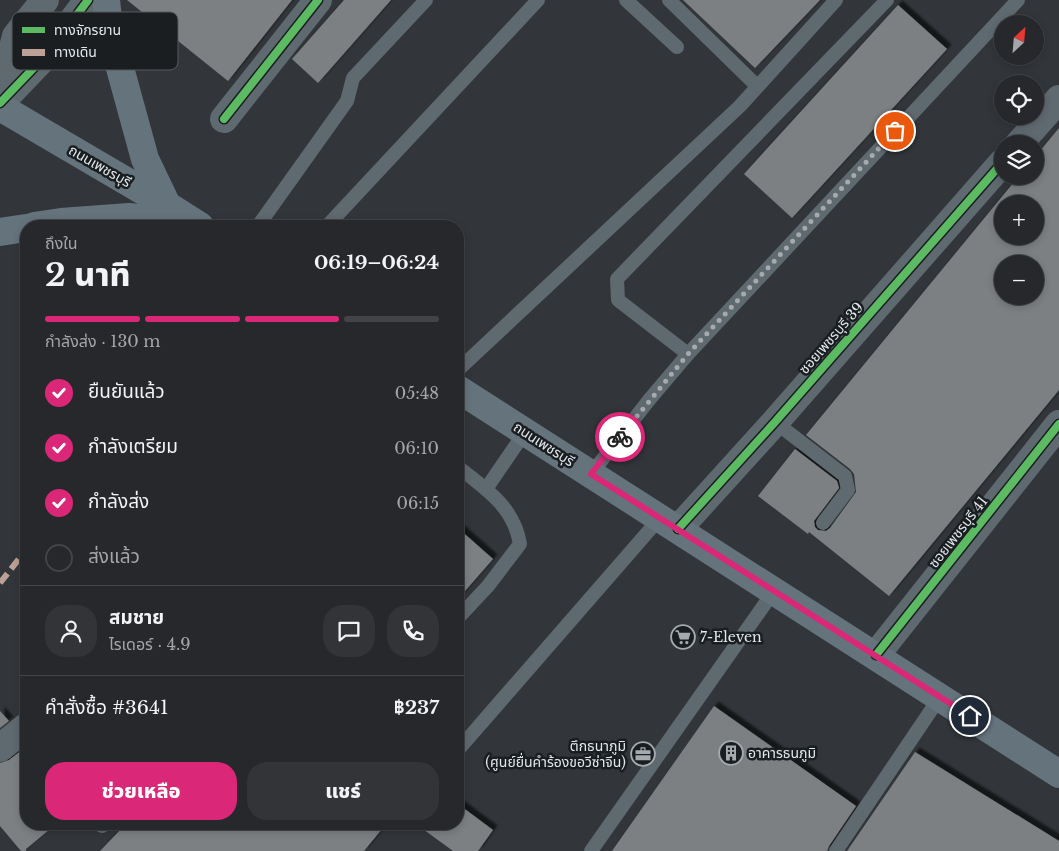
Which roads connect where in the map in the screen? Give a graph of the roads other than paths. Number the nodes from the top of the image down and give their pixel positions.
1 (45, 0) edge
2 (88, 0) edge
3 (318, 0) edge
4 (426, 0) edge
5 (538, 0) edge
6 (626, 0) edge
7 (669, 0) edge
8 (836, 0) edge
9 (887, 0) edge
10 (1018, 0) edge
11 (35, 12) edge
12 (79, 12) edge
13 (677, 47) dead end
14 (12, 51) edge
15 (33, 70) edge
16 (121, 70) edge
17 (757, 86) junction
18 (0, 97) edge
19 (1059, 99) edge
20 (0, 105) edge
21 (224, 119) dead end
22 (1027, 135) edge
23 (994, 172) edge
24 (167, 205) junction
25 (88, 220) edge
26 (152, 220) edge
27 (190, 220) edge
28 (262, 220) edge
29 (333, 220) edge
30 (20, 229) edge
31 (0, 232) edge
32 (688, 354) junction
33 (464, 364) edge
34 (464, 393) edge
35 (775, 422) junction
36 (1059, 424) edge
37 (525, 432) junction
38 (464, 472) edge
39 (591, 474) junction
40 (486, 489) junction
41 (823, 522) dead end
42 (669, 524) junction
43 (774, 591) junction
44 (464, 612) edge
45 (876, 656) junction
46 (940, 697) junction
47 (20, 731) edge
48 (464, 744) edge
49 (0, 748) edge
50 (1059, 774) edge
51 (591, 851) edge
52 (836, 851) edge

1 - 11 street
2 - 12 street
3 - 21 street
4 - 28 lane
5 - 29 lane
6 - 13 lane
7 - 17 lane
8 - 17 lane
9 - 32 lane
10 - 32 lane
14 - 18 street
15 - 20 street
16 - 24 main road
17 - 33 lane
19 - 22 street
20 - 24 main road, ถนนเพชรบุรี
23 - 35 street, ซอยเพชรบุรี 39
24 - 27 main road, ถนนเพชรบุรี
25 - 26 main road
30 - 31 main road
32 - 39 lane
34 - 37 main road, ถนนเพชรบุรี
35 - 41 lane
35 - 42 street, ซอยเพชรบุรี 39
36 - 45 street, ซอยเพชรบุรี 41
37 - 39 main road, ถนนเพชรบุรี
37 - 40 lane
38 - 40 lane
39 - 42 main road, ถนนเพชรบุรี
40 - 44 lane
42 - 43 main road, ถนนเพชรบุรี
42 - 48 lane
43 - 45 main road, ถนนเพชรบุรี
43 - 51 lane
45 - 46 main road, ถนนเพชรบุรี
46 - 50 main road, ถนนเพชรบุรี
46 - 52 lane
47 - 49 street

